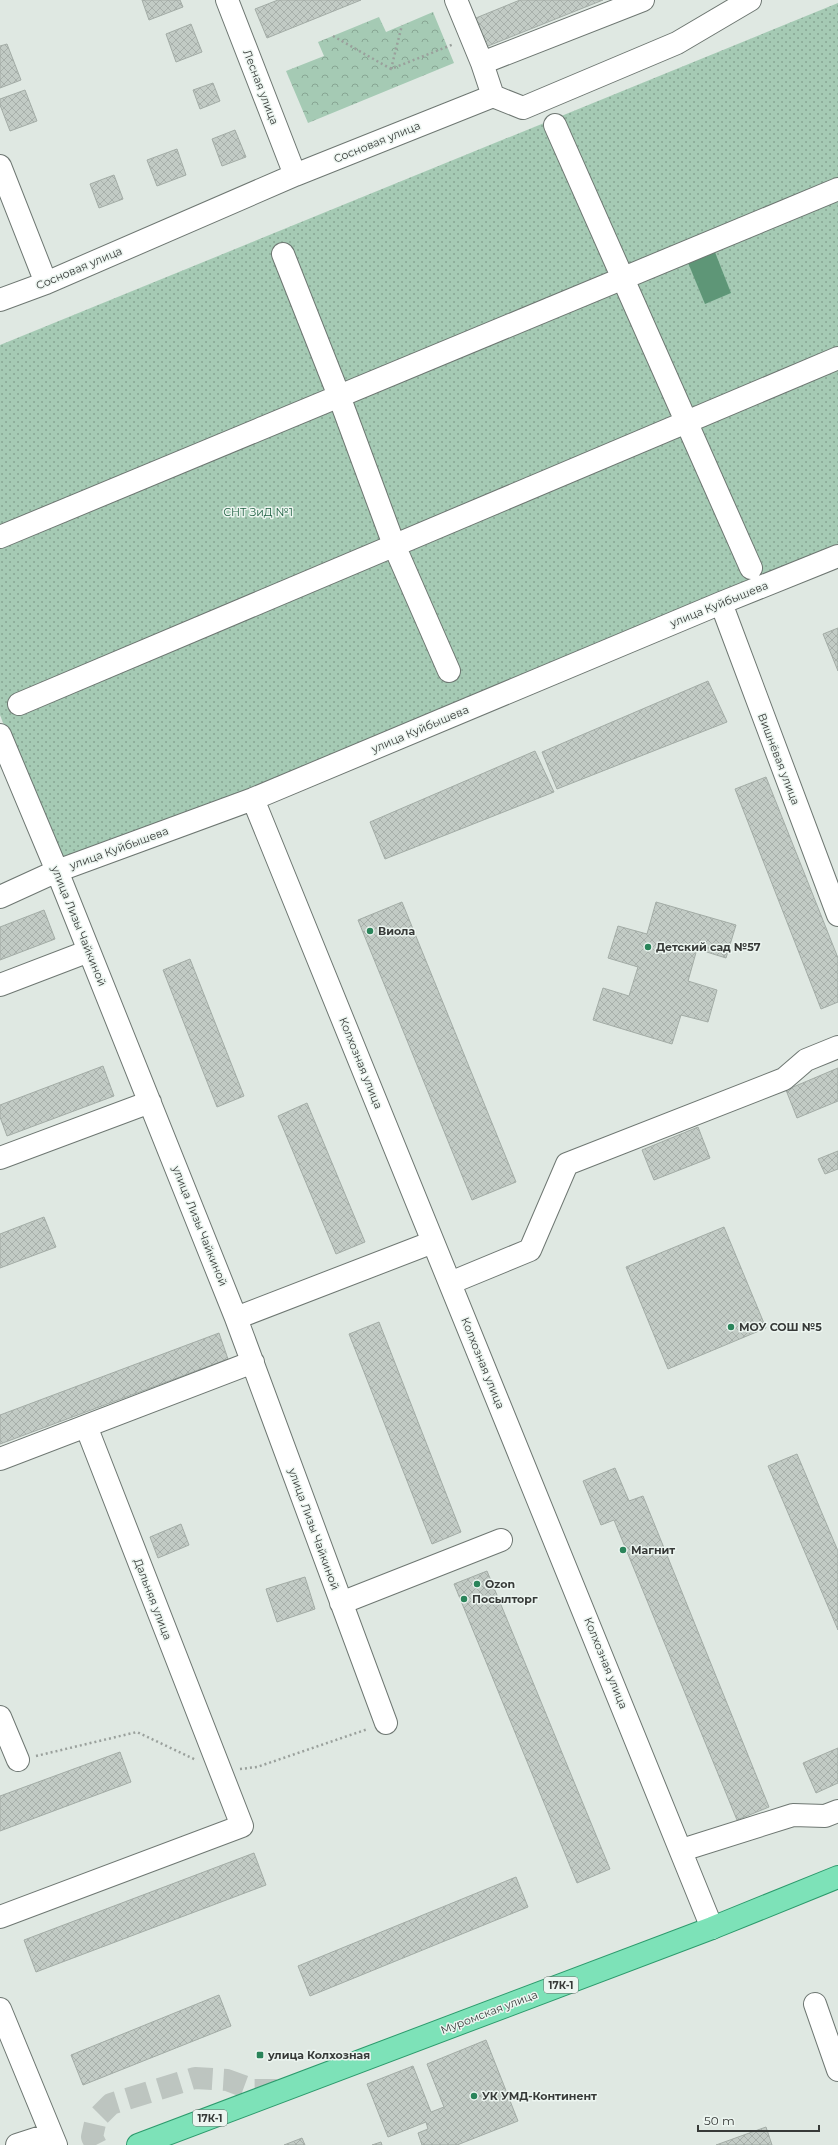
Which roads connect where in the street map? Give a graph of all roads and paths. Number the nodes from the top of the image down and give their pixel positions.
1 (227, 0) edge
2 (456, 0) edge
3 (643, 0) edge
4 (750, 0) edge
5 (402, 25) dead end
6 (333, 36) dead end
7 (471, 37) junction
8 (482, 64) junction
9 (391, 69) junction
10 (493, 96) junction
11 (555, 125) dead end
12 (0, 166) edge
13 (295, 175) junction
14 (838, 189) edge
15 (283, 254) dead end
16 (623, 278) junction
17 (46, 283) junction
18 (0, 300) edge
19 (838, 358) edge
20 (339, 396) junction
21 (686, 422) junction
22 (0, 537) edge
23 (394, 545) junction
24 (838, 556) edge
25 (751, 568) dead end
26 (720, 603) junction
27 (449, 670) dead end
28 (19, 704) dead end
29 (0, 735) edge
30 (253, 799) junction
31 (57, 871) junction
32 (0, 897) edge
33 (838, 914) edge
34 (89, 951) junction
35 (0, 985) edge
36 (838, 1047) edge
37 (150, 1102) junction
38 (0, 1158) edge
39 (434, 1242) junction
40 (450, 1283) junction
41 (236, 1318) junction
42 (253, 1362) junction
43 (86, 1426) junction
44 (0, 1459) edge
45 (501, 1540) dead end
46 (341, 1603) junction
47 (0, 1717) edge
48 (386, 1723) dead end
49 (18, 1760) dead end
50 (838, 1811) edge
51 (682, 1850) junction
52 (838, 1877) edge
53 (0, 1917) edge
54 (712, 1928) junction
55 (815, 2004) dead end
56 (0, 2009) edge
57 (838, 2070) edge
58 (53, 2139) edge
59 (17, 2145) edge
60 (138, 2145) edge

1 - 13 street, Лесная улица
2 - 7 street
3 - 8 street
4 - 10 street
5 - 9 path
6 - 9 path
7 - 8 street
7 - 9 path
8 - 10 street
10 - 13 street, Сосновая улица
11 - 16 street
12 - 17 street
13 - 17 street, Сосновая улица
14 - 16 street
15 - 20 street
16 - 20 street
16 - 21 street
17 - 18 street, Сосновая улица
19 - 21 street
20 - 22 street
20 - 23 street
21 - 23 street
21 - 25 street
23 - 27 street
23 - 28 street
24 - 26 street, улица Куйбышева
26 - 30 street, улица Куйбышева
26 - 33 street, Вишнёвая улица
29 - 31 street, улица Лизы Чайкиной
30 - 31 street, улица Куйбышева
30 - 39 street, Колхозная улица
31 - 32 street, улица Куйбышева
31 - 34 street, улица Лизы Чайкиной
34 - 35 street
34 - 37 street, улица Лизы Чайкиной
36 - 40 street
37 - 38 street
37 - 41 street, улица Лизы Чайкиной
39 - 40 street, Колхозная улица
39 - 41 street
40 - 51 street, Колхозная улица
41 - 42 street, улица Лизы Чайкиной
42 - 43 street
42 - 46 street, улица Лизы Чайкиной
43 - 44 street
43 - 53 street, Дальняя улица
45 - 46 street
46 - 48 street, улица Лизы Чайкиной
47 - 49 street
50 - 51 street
51 - 54 street, Колхозная улица
52 - 54 main road, Муромская улица / 17К-1
54 - 60 main road, Муромская улица / 17К-1
55 - 57 street
56 - 58 street
58 - 59 street

